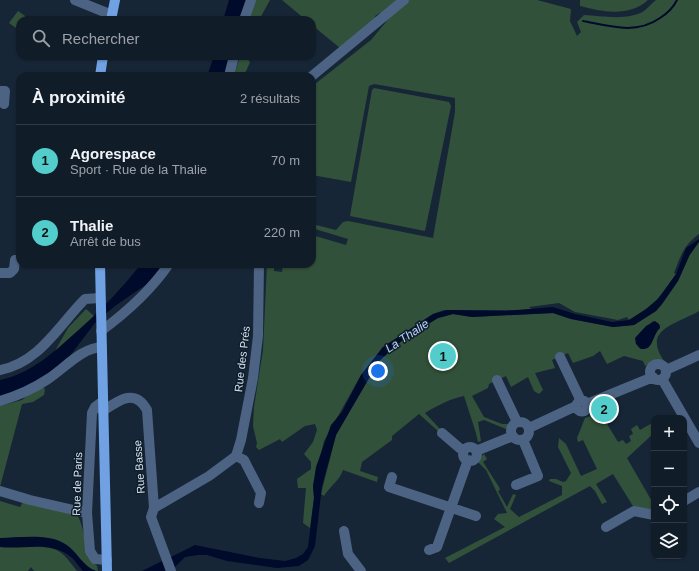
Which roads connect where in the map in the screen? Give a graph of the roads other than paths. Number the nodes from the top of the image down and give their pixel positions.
1 (75, 0) edge
2 (116, 0) edge
3 (251, 0) edge
4 (404, 0) edge
5 (109, 16) edge
6 (111, 16) edge
7 (245, 16) edge
8 (102, 60) edge
9 (233, 60) edge
10 (101, 72) edge
11 (230, 72) edge
12 (316, 73) edge
13 (0, 90) edge
14 (4, 104) dead end
15 (15, 260) dead end
16 (100, 268) edge
17 (166, 268) edge
18 (259, 268) edge
19 (0, 273) edge
20 (101, 299) junction
21 (101, 327) junction
22 (102, 347) junction
23 (699, 355) edge
24 (560, 357) dead end
25 (0, 370) edge
26 (660, 375) junction
27 (497, 380) dead end
28 (0, 401) edge
29 (581, 403) junction
30 (103, 406) junction
31 (517, 422) junction
32 (529, 428) junction
33 (442, 433) dead end
34 (513, 436) junction
35 (523, 440) junction
36 (699, 443) edge
37 (236, 456) junction
38 (465, 456) junction
39 (392, 477) dead end
40 (516, 485) dead end
41 (0, 491) edge
42 (699, 492) edge
43 (687, 498) edge
44 (258, 503) dead end
45 (450, 507) junction
46 (154, 508) junction
47 (87, 513) junction
48 (651, 514) edge
49 (476, 516) dead end
50 (606, 527) dead end
51 (344, 531) dead end
52 (429, 550) dead end
53 (107, 567) edge
54 (171, 571) edge
55 (362, 571) edge

1 - 5 street
2 - 6 main road
3 - 7 street
4 - 12 street
8 - 10 main road
9 - 11 street
13 - 14 street
15 - 19 street
16 - 20 main road, Rue de Paris
17 - 21 street
18 - 37 street, Rue des Prés
20 - 21 main road, Rue de Paris
20 - 25 street
21 - 22 main road, Rue de Paris
22 - 28 street
22 - 30 main road, Rue de Paris
23 - 26 street
24 - 29 street
26 - 29 street
26 - 36 street
27 - 31 street
29 - 32 street
30 - 46 street, Rue Basse
30 - 47 street, Rue de Paris
30 - 53 main road, Rue de Paris
31 - 32 street
31 - 34 street
32 - 35 street
33 - 38 street
34 - 35 street
34 - 38 street
35 - 40 street
37 - 44 street
37 - 46 street
38 - 45 street
39 - 45 street
41 - 47 street
42 - 43 street
45 - 49 street
45 - 52 street
46 - 54 street, Rue Basse
47 - 53 street, Rue de Paris
48 - 50 street
51 - 55 street

